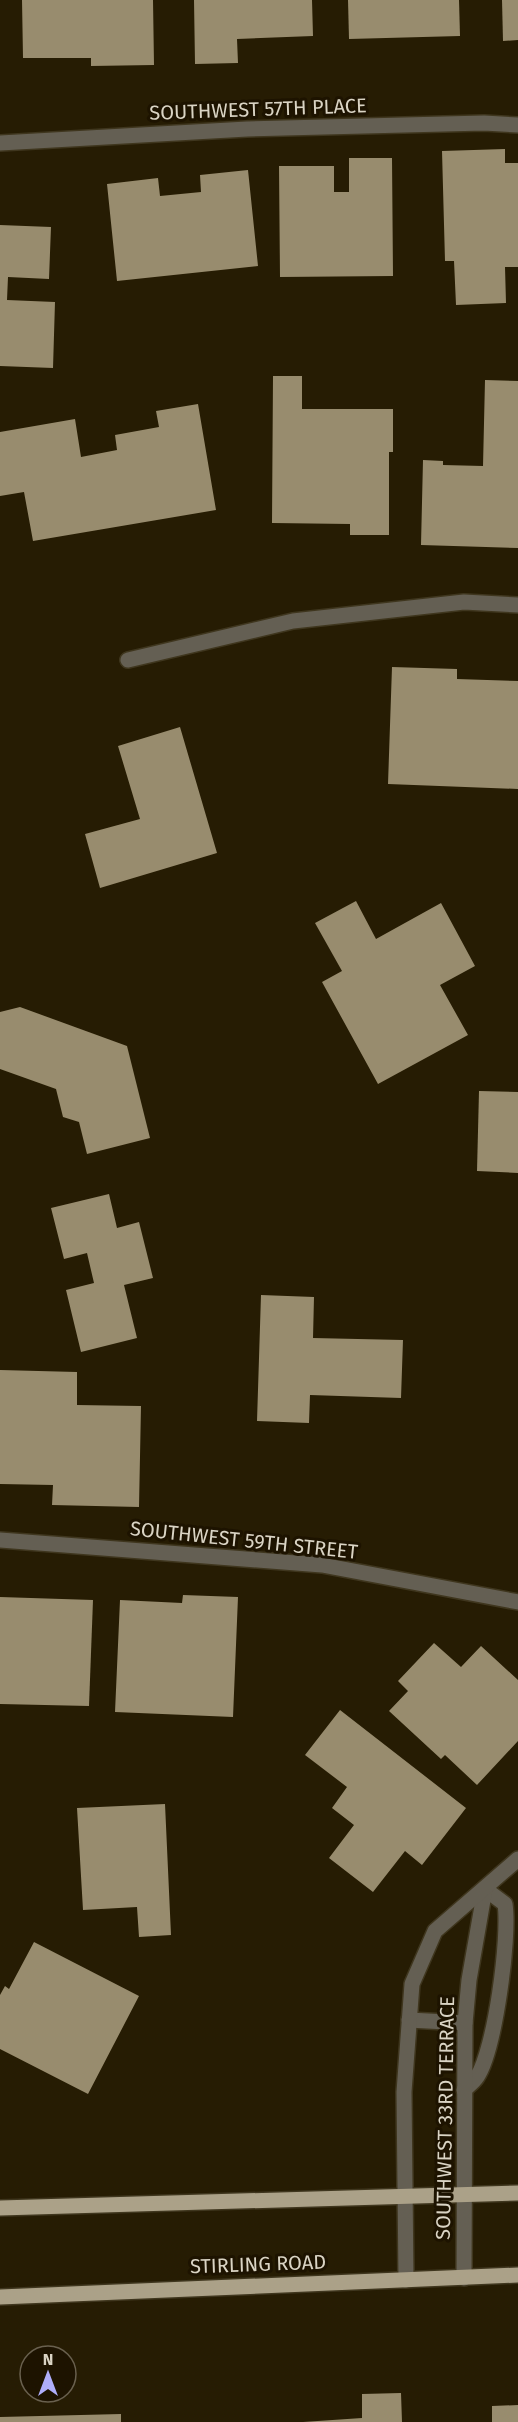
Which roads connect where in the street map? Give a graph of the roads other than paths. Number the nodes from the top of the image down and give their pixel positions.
1 (518, 125) edge
2 (0, 143) edge
3 (518, 605) edge
4 (128, 660) dead end
5 (0, 1540) edge
6 (518, 1602) edge
7 (518, 1860) edge
8 (485, 1889) junction
9 (409, 2020) junction
10 (465, 2023) junction
11 (464, 2090) junction
12 (518, 2193) edge
13 (463, 2195) junction
14 (404, 2198) junction
15 (0, 2208) edge
16 (518, 2276) edge
17 (464, 2278) junction
18 (406, 2280) junction
19 (0, 2296) edge

1 - 2 street, SOUTHWEST 57TH PLACE
3 - 4 street
5 - 6 street, SOUTHWEST 59TH STREET
7 - 8 street, SOUTHWEST 33RD TERRACE
8 - 9 street, SOUTHWEST 33RD TERRACE
8 - 10 street, SOUTHWEST 33RD TERRACE
8 - 11 street
9 - 10 street
9 - 14 street, SOUTHWEST 33RD TERRACE
10 - 11 street, SOUTHWEST 33RD TERRACE
11 - 13 street, SOUTHWEST 33RD TERRACE
12 - 13 main road
13 - 14 main road
13 - 17 street, SOUTHWEST 33RD TERRACE
14 - 15 main road
14 - 18 street, SOUTHWEST 33RD TERRACE
16 - 17 main road, STIRLING ROAD
17 - 18 main road, STIRLING ROAD
18 - 19 main road, STIRLING ROAD

